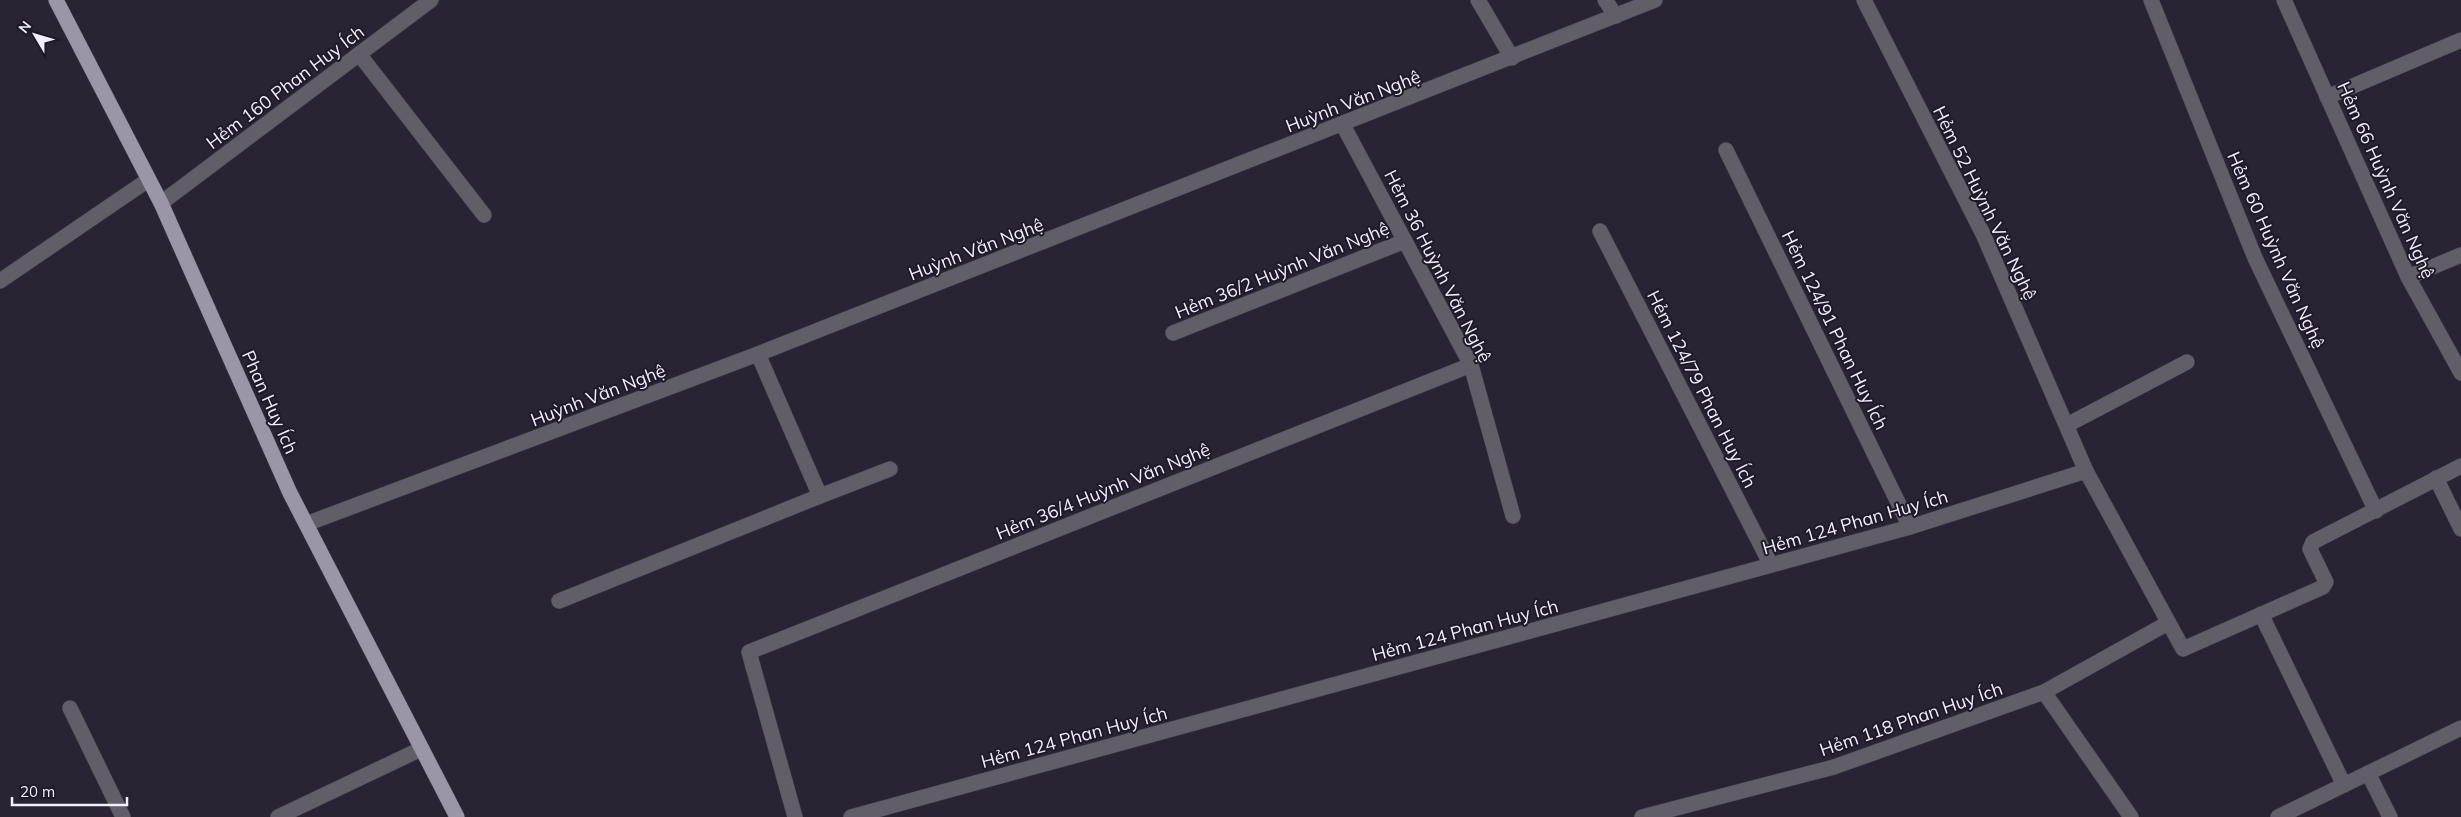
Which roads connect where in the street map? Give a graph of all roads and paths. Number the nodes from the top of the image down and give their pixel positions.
1 (56, 0) edge
2 (431, 0) edge
3 (1478, 0) edge
4 (1605, 0) edge
5 (1655, 0) edge
6 (1864, 0) edge
7 (2151, 0) edge
8 (2284, 0) edge
9 (1616, 16) junction
10 (2461, 40) edge
11 (359, 54) junction
12 (1512, 58) junction
13 (2327, 98) junction
14 (1343, 125) junction
15 (1726, 150) dead end
16 (148, 180) junction
17 (162, 203) junction
18 (484, 215) dead end
19 (1600, 231) dead end
20 (1405, 241) junction
21 (2461, 255) edge
22 (2408, 277) junction
23 (0, 281) edge
24 (1173, 333) dead end
25 (758, 354) junction
26 (2187, 362) dead end
27 (1471, 365) junction
28 (2461, 372) edge
29 (2067, 425) junction
30 (2461, 466) edge
31 (890, 469) dead end
32 (2086, 471) junction
33 (2436, 478) junction
34 (820, 496) junction
35 (2376, 511) junction
36 (1512, 516) dead end
37 (306, 524) junction
38 (1910, 527) junction
39 (2461, 529) edge
40 (1771, 565) junction
41 (559, 601) dead end
42 (2261, 614) junction
43 (2168, 623) junction
44 (2044, 692) junction
45 (70, 708) dead end
46 (2461, 728) edge
47 (421, 749) junction
48 (2368, 773) junction
49 (2344, 785) junction
50 (123, 817) edge
51 (278, 817) edge
52 (457, 817) edge
53 (795, 817) edge
54 (851, 817) edge
55 (1642, 817) edge
56 (2131, 817) edge
57 (2278, 817) edge
58 (2390, 817) edge

1 - 16 main road, Phan Huy Ích
2 - 11 street, Hẻm 160 Phan Huy Ích
3 - 12 street
4 - 9 street
5 - 9 street, Huỳnh Văn Nghệ
6 - 29 street, Hẻm 52 Huỳnh Văn Nghệ
7 - 35 street, Hẻm 60 Huỳnh Văn Nghệ
8 - 13 street, Hẻm 66 Huỳnh Văn Nghệ
9 - 12 street, Huỳnh Văn Nghệ
10 - 13 street
11 - 17 street, Hẻm 160 Phan Huy Ích
11 - 18 street
12 - 14 street, Huỳnh Văn Nghệ
13 - 22 street, Hẻm 66 Huỳnh Văn Nghệ
14 - 20 street, Hẻm 36 Huỳnh Văn Nghệ
14 - 25 street, Huỳnh Văn Nghệ
15 - 38 street, Hẻm 124/91 Phan Huy Ích
16 - 17 main road, Phan Huy Ích
16 - 23 street
17 - 37 main road, Phan Huy Ích
19 - 40 street, Hẻm 124/79 Phan Huy Ích
20 - 24 street, Hẻm 36/2 Huỳnh Văn Nghệ
20 - 27 street, Hẻm 36 Huỳnh Văn Nghệ
21 - 22 street
22 - 28 street, Hẻm 66 Huỳnh Văn Nghệ
25 - 34 street
25 - 37 street, Huỳnh Văn Nghệ
26 - 29 street
27 - 36 street, Hẻm 36 Huỳnh Văn Nghệ
27 - 53 street, Hẻm 36/4 Huỳnh Văn Nghệ
29 - 32 street, Hẻm 52 Huỳnh Văn Nghệ
30 - 33 street
31 - 34 street
32 - 38 street, Hẻm 124 Phan Huy Ích
32 - 43 street, Hẻm 52 Huỳnh Văn Nghệ
33 - 35 street
33 - 39 street
34 - 41 street
35 - 42 street
37 - 47 main road, Phan Huy Ích
38 - 40 street, Hẻm 124 Phan Huy Ích
40 - 54 street, Hẻm 124 Phan Huy Ích
42 - 43 street, Hẻm 52 Huỳnh Văn Nghệ
42 - 49 street
43 - 44 street
44 - 55 street, Hẻm 118 Phan Huy Ích
44 - 56 street
45 - 50 street
46 - 48 street
47 - 51 street
47 - 52 main road, Phan Huy Ích
48 - 49 street
48 - 58 street
49 - 57 street

